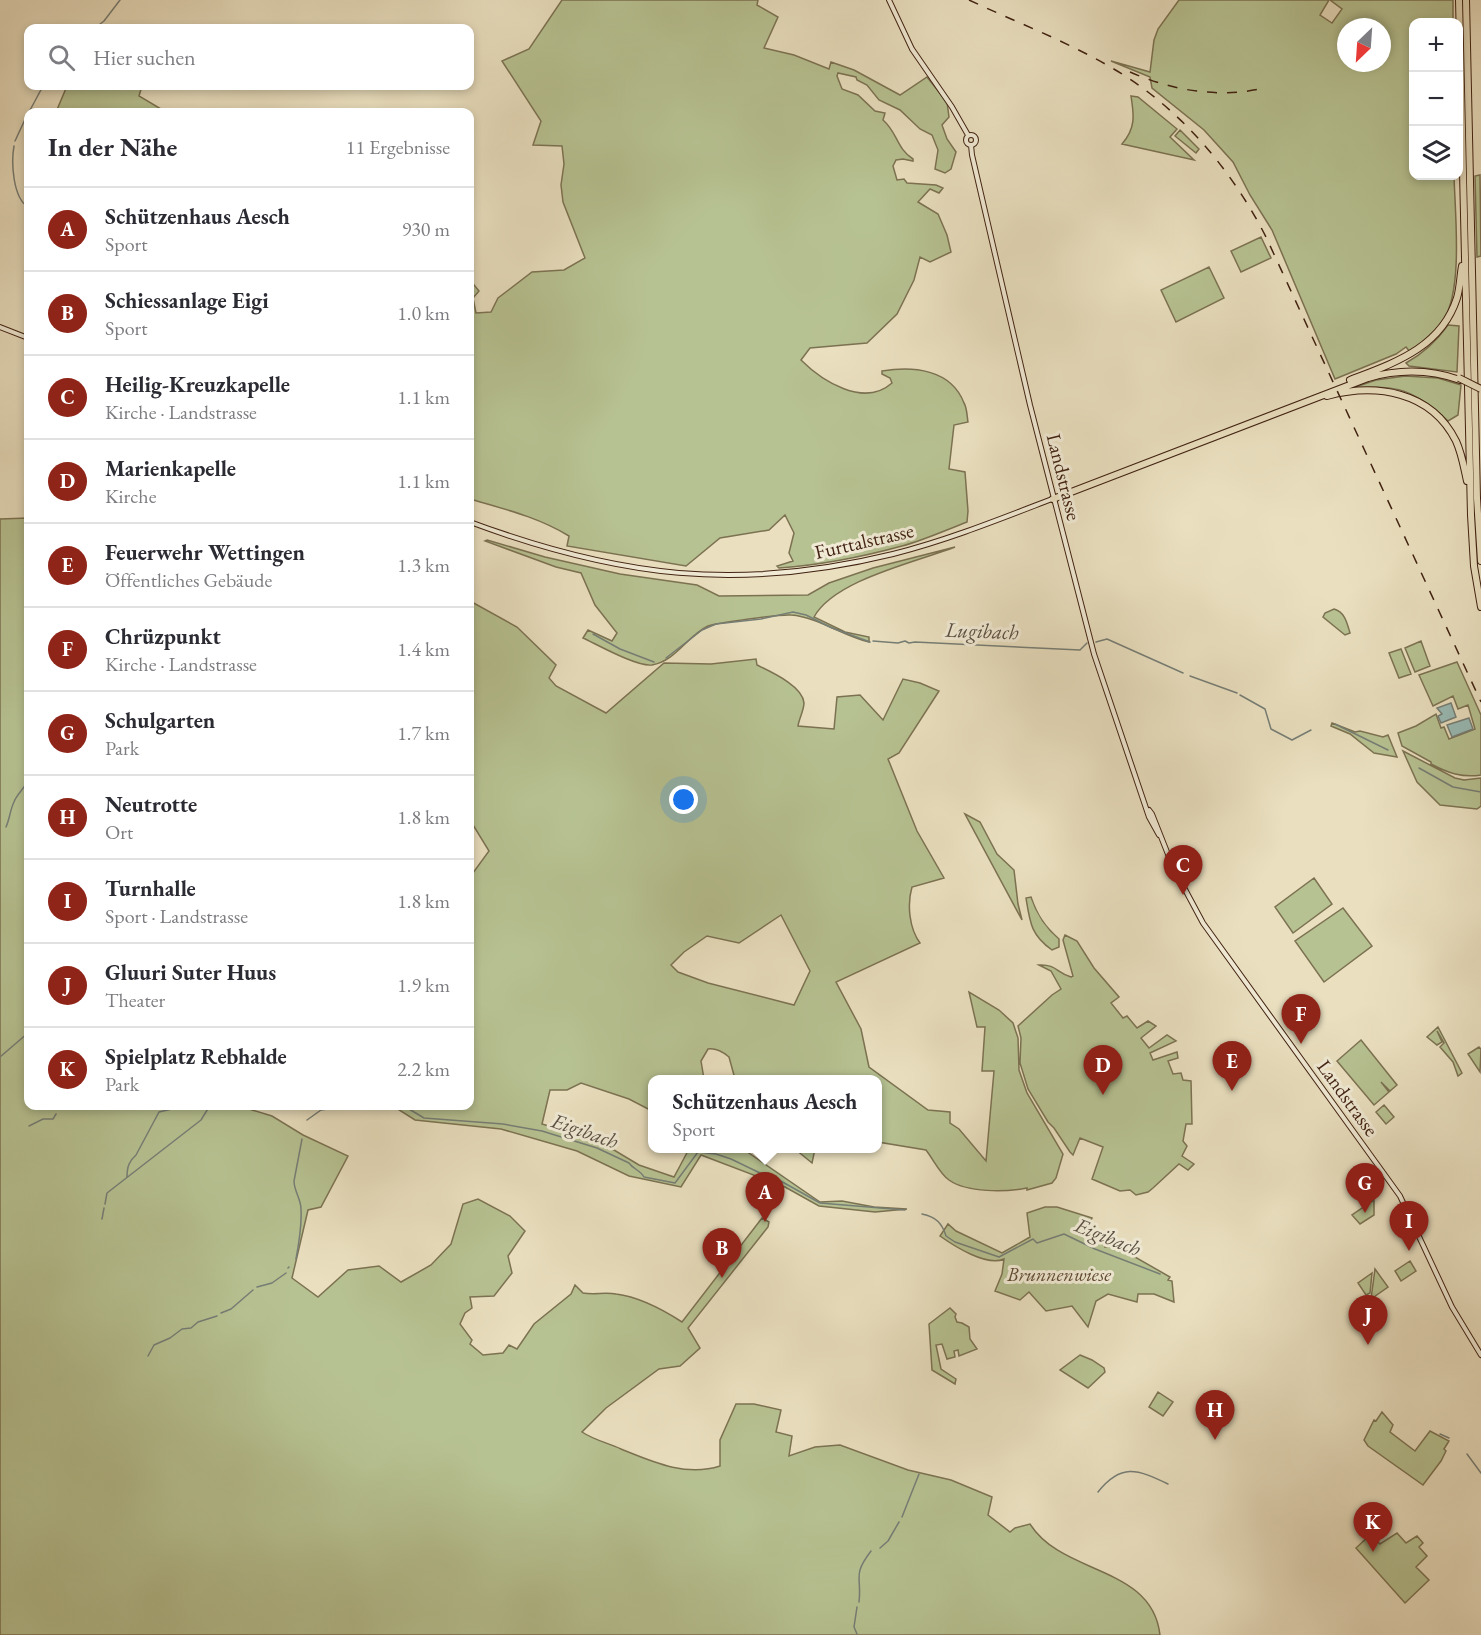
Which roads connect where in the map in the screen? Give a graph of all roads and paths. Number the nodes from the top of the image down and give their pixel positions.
1 (889, 0) edge
2 (1459, 0) edge
3 (1466, 0) edge
4 (1465, 248) junction
5 (0, 327) edge
6 (24, 336) edge
7 (1460, 379) junction
8 (1329, 389) junction
9 (1481, 390) edge
10 (1293, 407) junction
11 (1251, 422) junction
12 (1477, 471) junction
13 (1470, 490) junction
14 (1481, 490) edge
15 (1053, 499) junction
16 (474, 523) edge
17 (1481, 561) edge
18 (1481, 607) edge
19 (1481, 1355) edge

1 - 15 main road, Landstrasse
2 - 4 highway
3 - 12 highway
4 - 8 highway
4 - 13 highway
5 - 6 main road
7 - 8 highway
7 - 9 highway, bridge
7 - 10 highway
8 - 11 highway
10 - 11 highway
10 - 13 highway
11 - 15 highway, Furttalstrasse
12 - 14 highway
12 - 17 highway
13 - 18 highway
15 - 16 main road, Furttalstrasse
15 - 19 main road, Landstrasse

